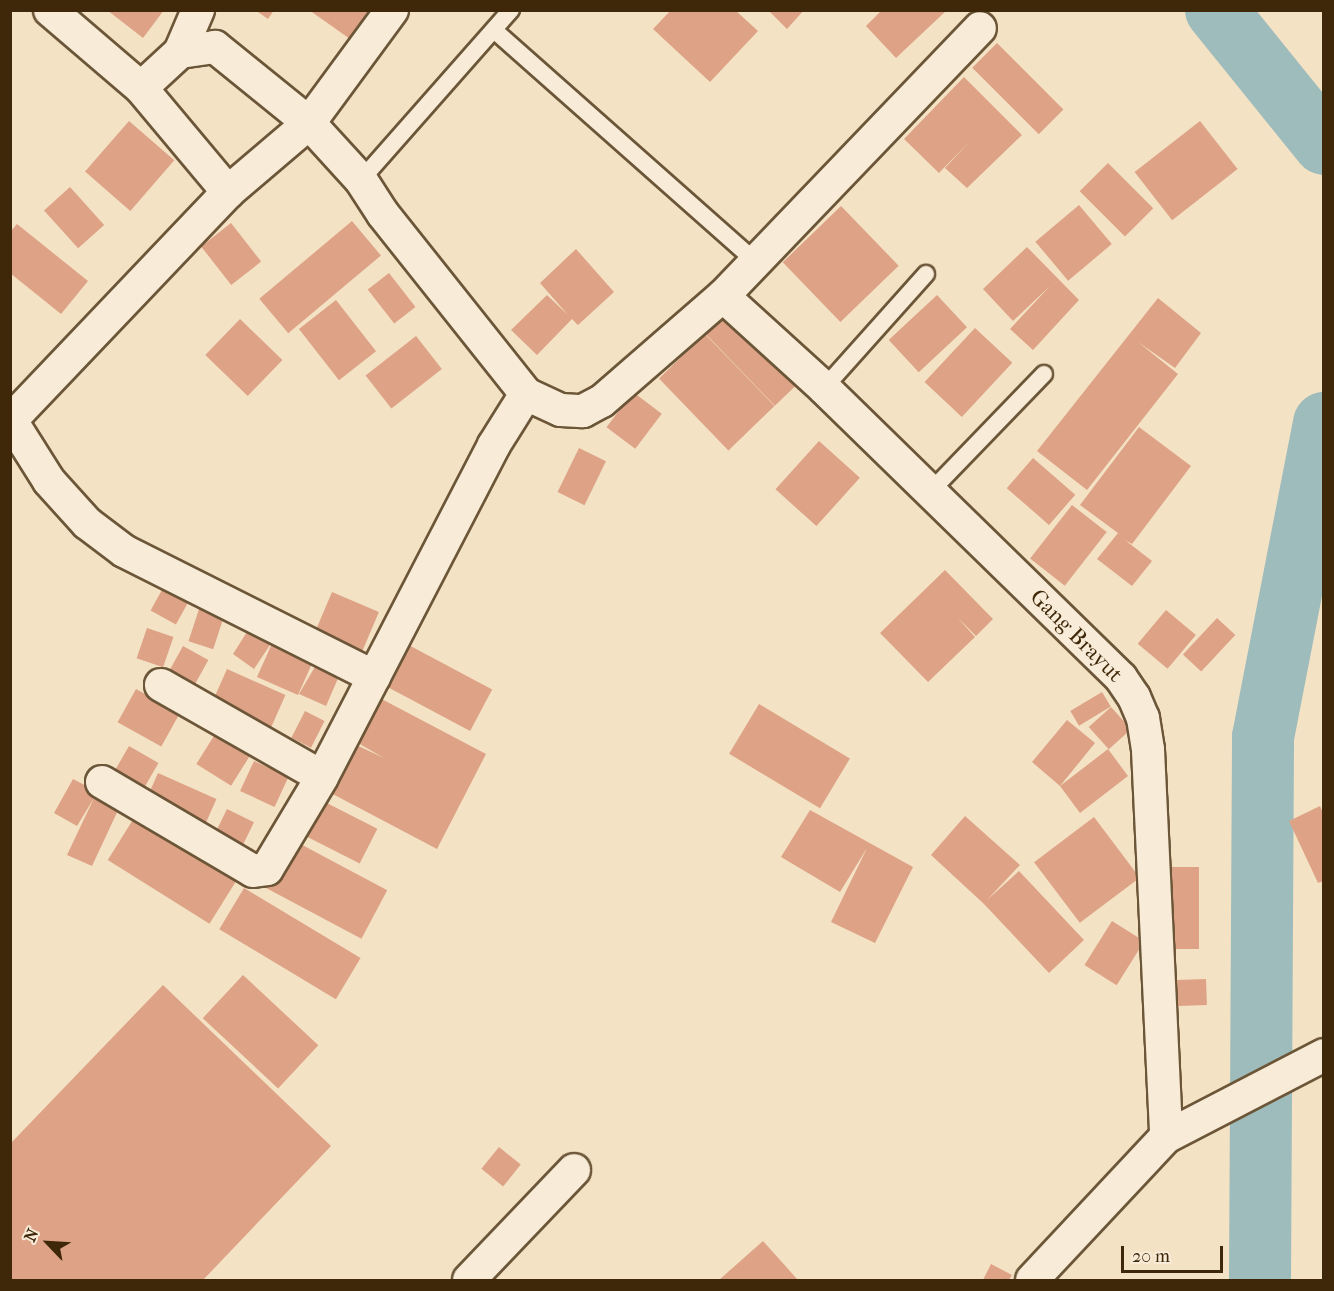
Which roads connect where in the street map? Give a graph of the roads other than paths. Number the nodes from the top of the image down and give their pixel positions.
1 (50, 10) edge
2 (198, 10) edge
3 (392, 10) edge
4 (511, 10) edge
5 (980, 28) dead end
6 (494, 30) junction
7 (180, 52) junction
8 (141, 88) junction
9 (309, 123) junction
10 (362, 180) junction
11 (228, 192) junction
12 (756, 262) junction
13 (926, 274) dead end
14 (723, 296) junction
15 (1044, 374) dead end
16 (824, 388) junction
17 (526, 394) junction
18 (11, 420) edge
19 (930, 492) junction
20 (374, 677) junction
21 (161, 685) dead end
22 (322, 777) junction
23 (102, 782) dead end
24 (1323, 1055) edge
25 (1166, 1137) junction
26 (574, 1170) dead end
27 (470, 1281) edge
28 (1032, 1281) edge

1 - 8 street
2 - 7 street
3 - 9 street
4 - 6 lane
5 - 12 street
6 - 10 lane
6 - 12 lane
7 - 8 street
7 - 9 street
8 - 11 street
9 - 10 street
9 - 11 street
10 - 17 street
11 - 18 street
12 - 14 street
13 - 16 lane
14 - 16 street, Gang Brayut
14 - 17 street
15 - 19 lane
16 - 19 street, Gang Brayut
17 - 20 street
18 - 20 street
19 - 25 street, Gang Brayut
20 - 22 street
21 - 22 street
22 - 23 street
24 - 25 street
25 - 28 street
26 - 27 street

